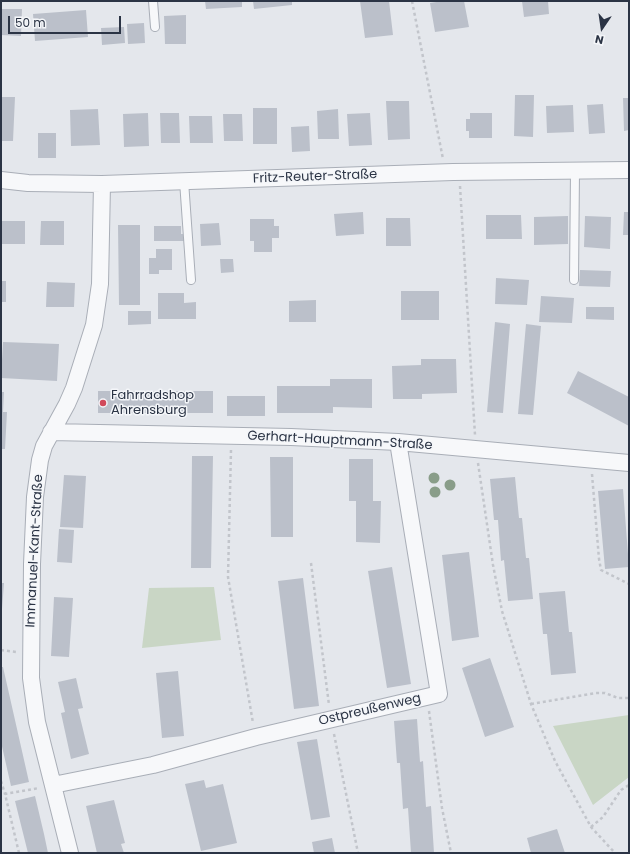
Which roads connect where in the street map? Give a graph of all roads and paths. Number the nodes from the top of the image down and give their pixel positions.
1 (153, 1) edge
2 (155, 27) dead end
3 (629, 170) edge
4 (575, 171) junction
5 (1, 180) edge
6 (184, 181) junction
7 (102, 184) junction
8 (191, 280) dead end
9 (574, 280) dead end
10 (50, 432) junction
11 (231, 436) junction
12 (398, 442) junction
13 (590, 460) junction
14 (629, 463) edge
15 (629, 584) edge
16 (427, 697) junction
17 (629, 698) edge
18 (531, 704) dead end
19 (256, 737) junction
20 (1, 781) edge
21 (54, 785) junction
22 (629, 785) edge
23 (5, 794) junction
24 (591, 827) dead end
25 (20, 853) edge
26 (70, 853) edge
27 (451, 853) edge

1 - 2 lane
3 - 4 street, Fritz-Reuter-Straße
4 - 6 street, Fritz-Reuter-Straße
4 - 9 lane
5 - 7 street, Fritz-Reuter-Straße
6 - 7 street, Fritz-Reuter-Straße
6 - 8 lane
7 - 10 street, Immanuel-Kant-Straße
10 - 11 street, Gerhart-Hauptmann-Straße
10 - 21 street, Immanuel-Kant-Straße
11 - 12 street, Gerhart-Hauptmann-Straße
11 - 19 path
12 - 13 street, Gerhart-Hauptmann-Straße
12 - 16 street, Ostpreußenweg
13 - 14 street, Gerhart-Hauptmann-Straße
13 - 15 path
16 - 19 street, Ostpreußenweg
16 - 27 path
17 - 18 path
19 - 21 street, Ostpreußenweg
20 - 23 path
21 - 23 path
21 - 26 street, Immanuel-Kant-Straße
22 - 24 path
23 - 25 path

